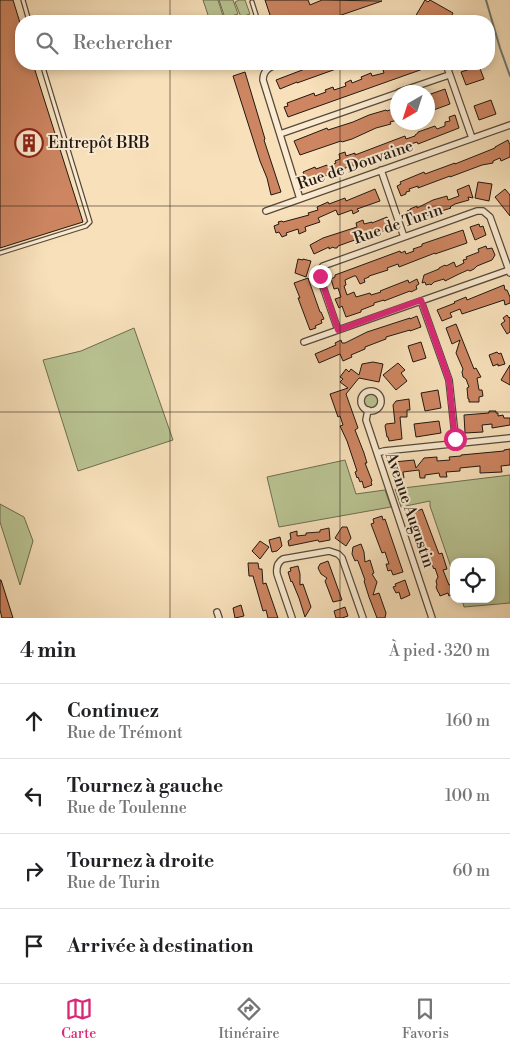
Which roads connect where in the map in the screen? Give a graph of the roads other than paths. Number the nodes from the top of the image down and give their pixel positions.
1 (23, 0) edge
2 (252, 2) dead end
3 (28, 15) edge
4 (256, 15) edge
5 (44, 70) edge
6 (268, 70) edge
7 (448, 70) edge
8 (450, 75) junction
9 (421, 85) edge
10 (390, 96) edge
11 (510, 125) edge
12 (280, 134) junction
13 (472, 138) junction
14 (381, 170) junction
15 (300, 199) junction
16 (266, 210) dead end
17 (404, 237) junction
18 (0, 253) edge
19 (509, 271) edge
20 (421, 300) junction
21 (338, 330) junction
22 (304, 342) dead end
23 (368, 410) dead end
24 (510, 438) edge
25 (456, 444) junction
26 (377, 453) junction
27 (292, 618) edge
28 (363, 618) edge
29 (432, 618) edge

1 - 3 lane
2 - 4 lane
5 - 18 lane
6 - 12 street
7 - 8 street
8 - 9 street
8 - 13 street
10 - 12 street
11 - 13 street, Rue de Douvaine
12 - 15 street
13 - 14 street, Rue de Douvaine
14 - 15 street, Rue de Douvaine
14 - 17 street
15 - 16 street, Rue de Douvaine
17 - 19 street, Rue de Turin
17 - 21 street, Rue de Turin
19 - 20 street
20 - 21 street
20 - 25 street
21 - 22 street
23 - 26 street, Avenue Augustin
24 - 25 street
25 - 26 street
26 - 29 street, Avenue Augustin
27 - 28 street

